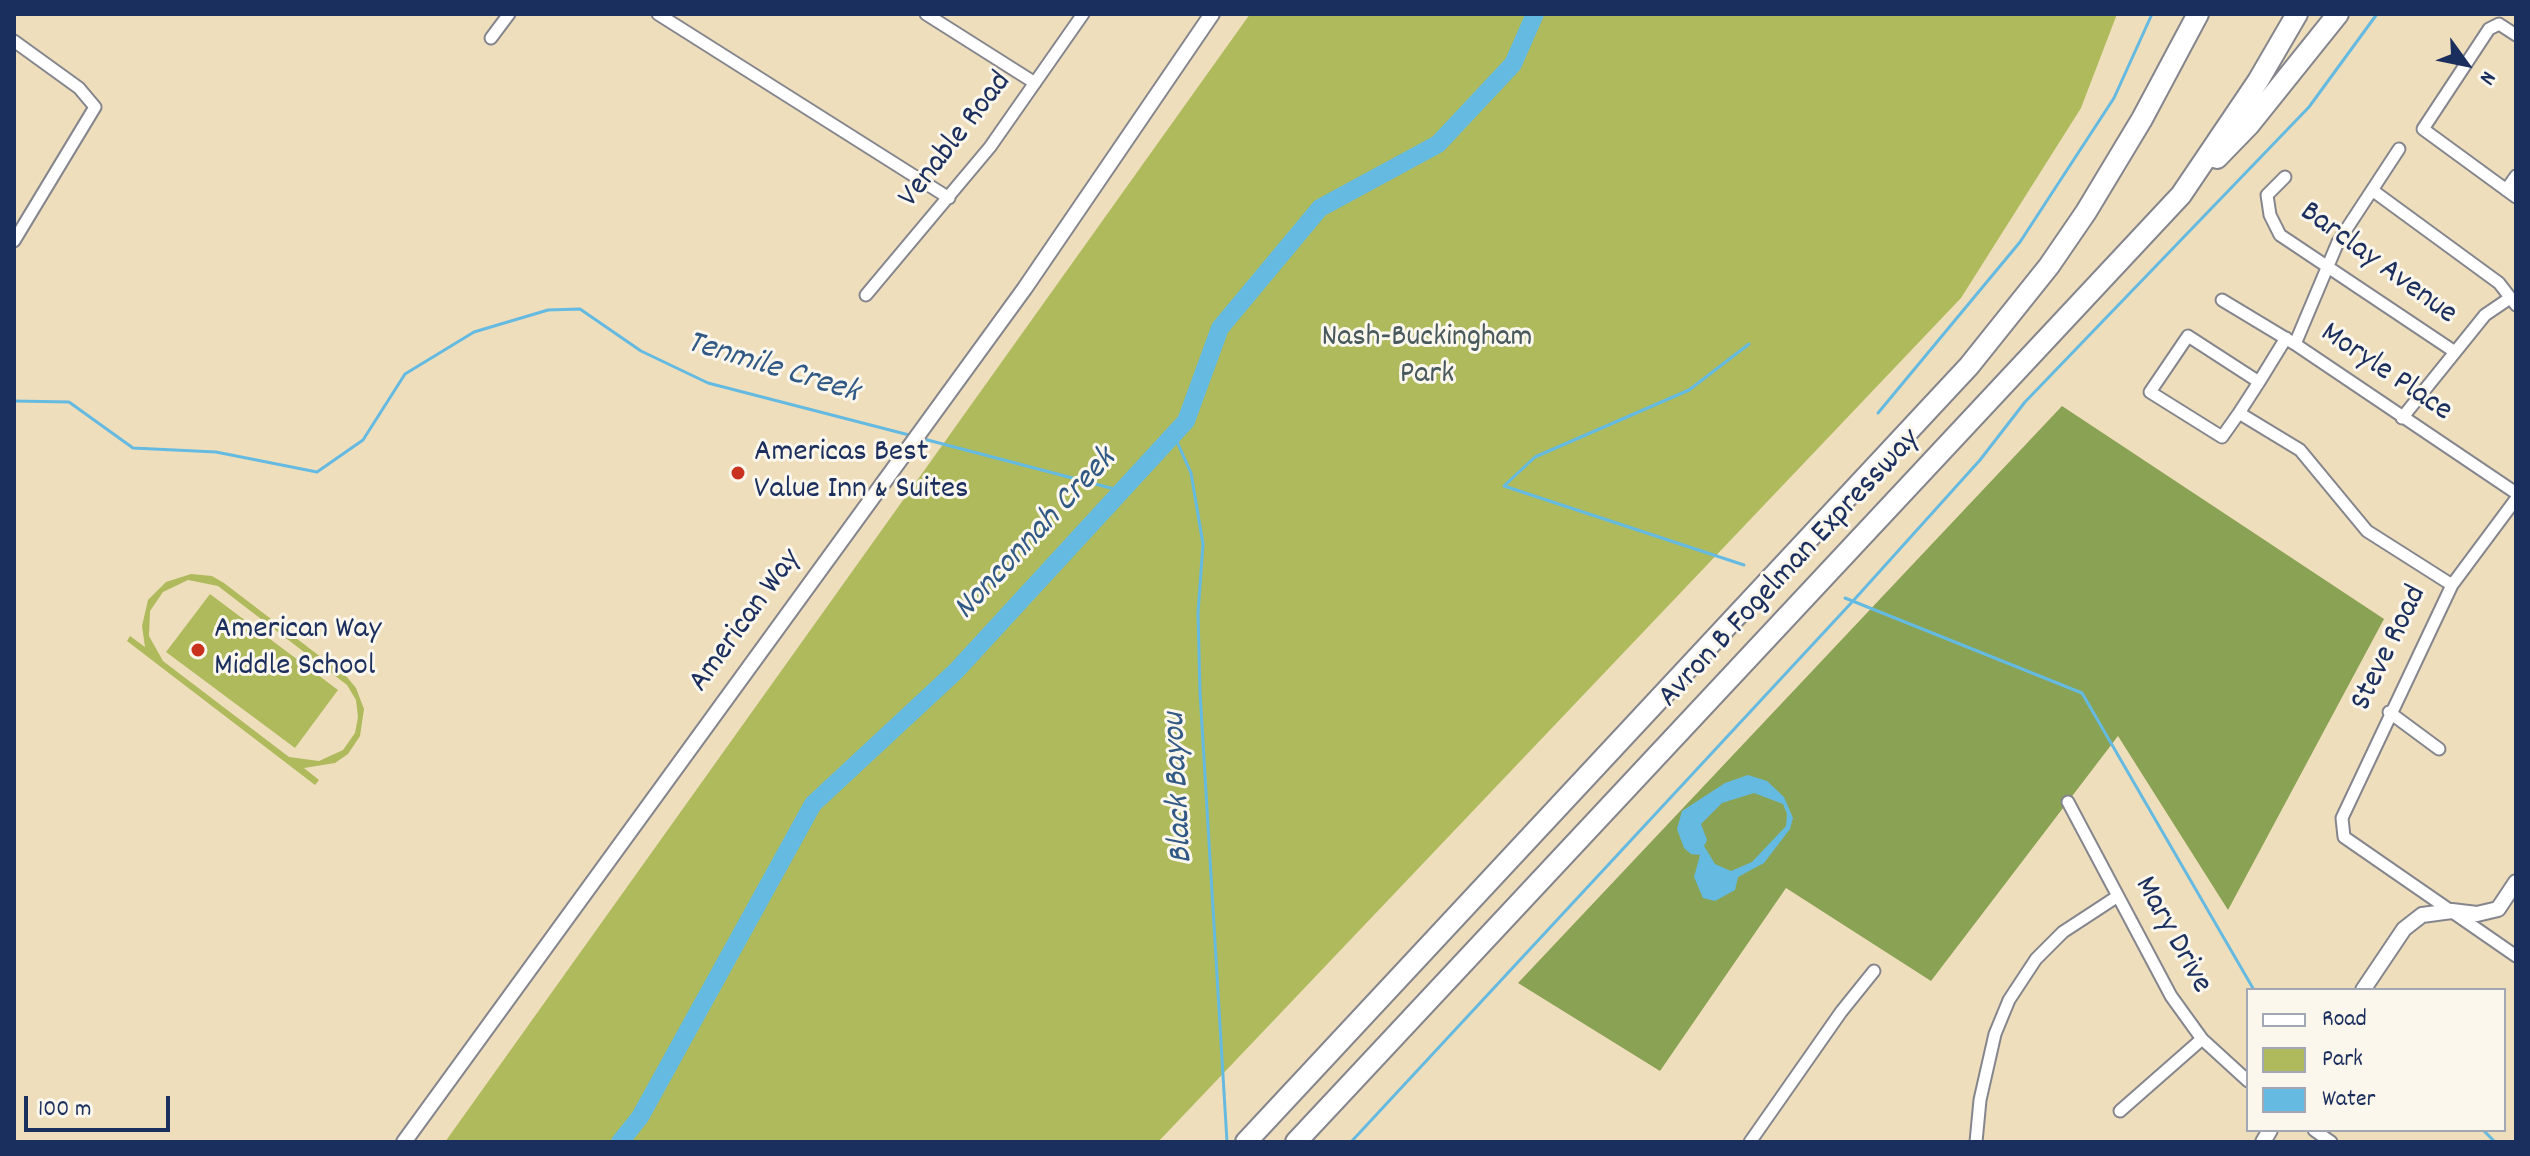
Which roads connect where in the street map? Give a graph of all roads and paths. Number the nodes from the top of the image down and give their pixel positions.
1 (509, 14) edge
2 (658, 14) edge
3 (926, 14) edge
4 (1083, 14) edge
5 (1212, 14) edge
6 (2185, 14) edge
7 (2198, 14) edge
8 (2297, 14) edge
9 (2338, 14) edge
10 (2516, 35) edge
11 (491, 38) dead end
12 (14, 41) edge
13 (2174, 58) junction
14 (1035, 83) junction
15 (2399, 149) dead end
16 (2516, 176) edge
17 (2285, 177) dead end
18 (2372, 190) junction
19 (2511, 193) edge
20 (2181, 195) junction
21 (949, 198) junction
22 (14, 241) edge
23 (2329, 268) junction
24 (866, 295) dead end
25 (2222, 300) dead end
26 (2513, 302) edge
27 (2290, 341) junction
28 (2455, 352) junction
29 (2259, 382) junction
30 (2239, 413) junction
31 (2402, 418) junction
32 (2516, 496) edge
33 (2452, 585) junction
34 (2389, 712) junction
35 (2439, 749) dead end
36 (2068, 802) dead end
37 (2516, 882) edge
38 (2118, 896) junction
39 (2452, 911) junction
40 (2516, 956) edge
41 (1874, 971) dead end
42 (2364, 988) edge
43 (2202, 1039) junction
44 (2246, 1079) edge
45 (2120, 1111) dead end
46 (1250, 1137) edge
47 (404, 1142) edge
48 (1296, 1142) edge
49 (1750, 1142) edge
50 (1976, 1142) edge

1 - 11 street
2 - 21 street
3 - 14 street
4 - 14 street, Venable Road
5 - 47 main road, American Way
6 - 13 highway
7 - 13 highway, Avron B Fogelman Expressway
8 - 20 highway, Avron B Fogelman Expressway
9 - 20 highway
10 - 19 street
12 - 22 street
13 - 46 highway, Avron B Fogelman Expressway
14 - 21 street, Venable Road
15 - 18 street
16 - 19 street
17 - 23 street, Barclay Avenue
18 - 23 street
18 - 26 street
20 - 48 highway, Avron B Fogelman Expressway
21 - 24 street, Venable Road
23 - 27 street
23 - 28 street, Barclay Avenue
25 - 27 street, Moryle Place
26 - 28 street, Barclay Avenue
27 - 29 street
27 - 31 street, Moryle Place
28 - 31 street, Barclay Avenue
29 - 30 street
29 - 30 street
30 - 33 street
31 - 32 street, Moryle Place
32 - 33 street, Steve Road
33 - 34 street, Steve Road
34 - 35 street
34 - 39 street, Steve Road
36 - 38 street, Mary Drive
37 - 39 main road
38 - 43 street, Mary Drive
38 - 50 street
39 - 40 street
39 - 42 main road
41 - 49 street
43 - 44 street, Mary Drive
43 - 45 street

